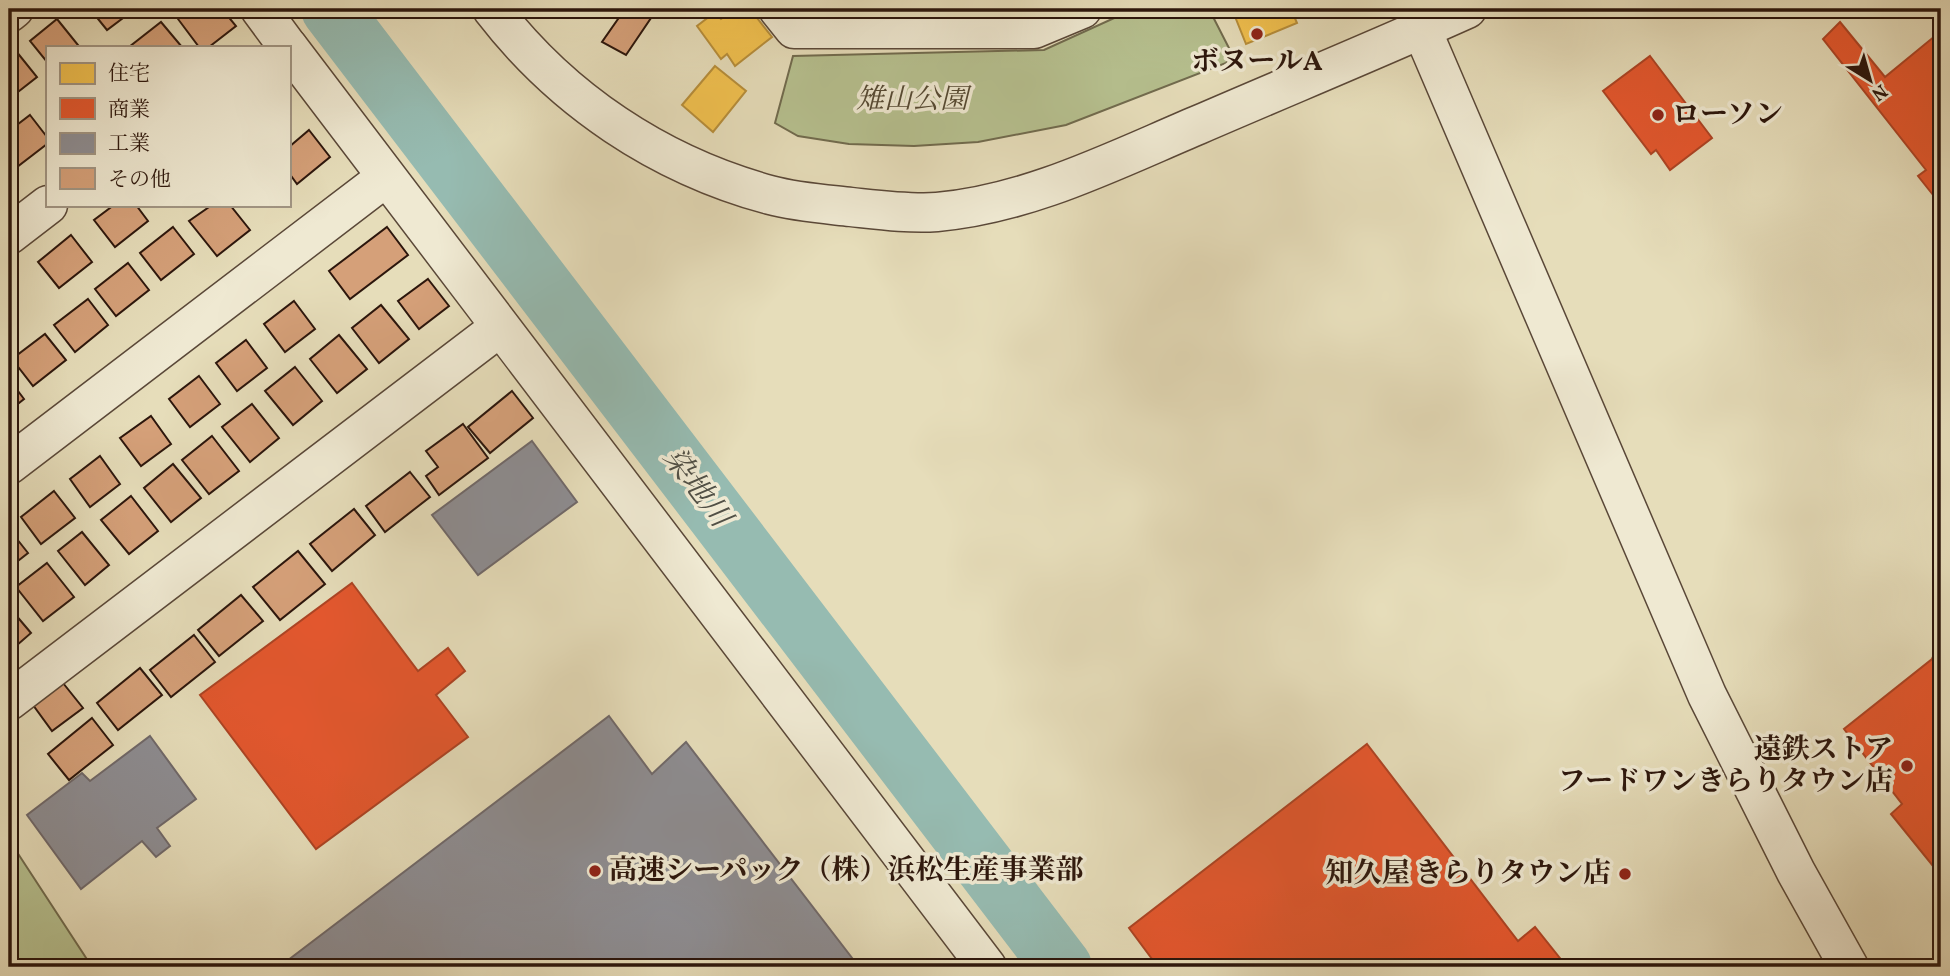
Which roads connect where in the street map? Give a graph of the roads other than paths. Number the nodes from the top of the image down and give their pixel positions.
1 (14, 9) edge
2 (492, 9) edge
3 (778, 9) edge
4 (1082, 9) edge
5 (1467, 9) edge
6 (9, 13) edge
7 (1417, 19) edge
8 (290, 58) edge
9 (385, 178) junction
10 (47, 206) edge
11 (9, 235) edge
12 (500, 327) junction
13 (9, 466) edge
14 (9, 701) edge
15 (987, 967) edge
16 (1849, 967) edge

1 - 6 street
2 - 7 street
3 - 4 street
5 - 7 street
7 - 16 street
8 - 9 street
9 - 12 street
9 - 13 street
10 - 11 street
12 - 14 street
12 - 15 street

